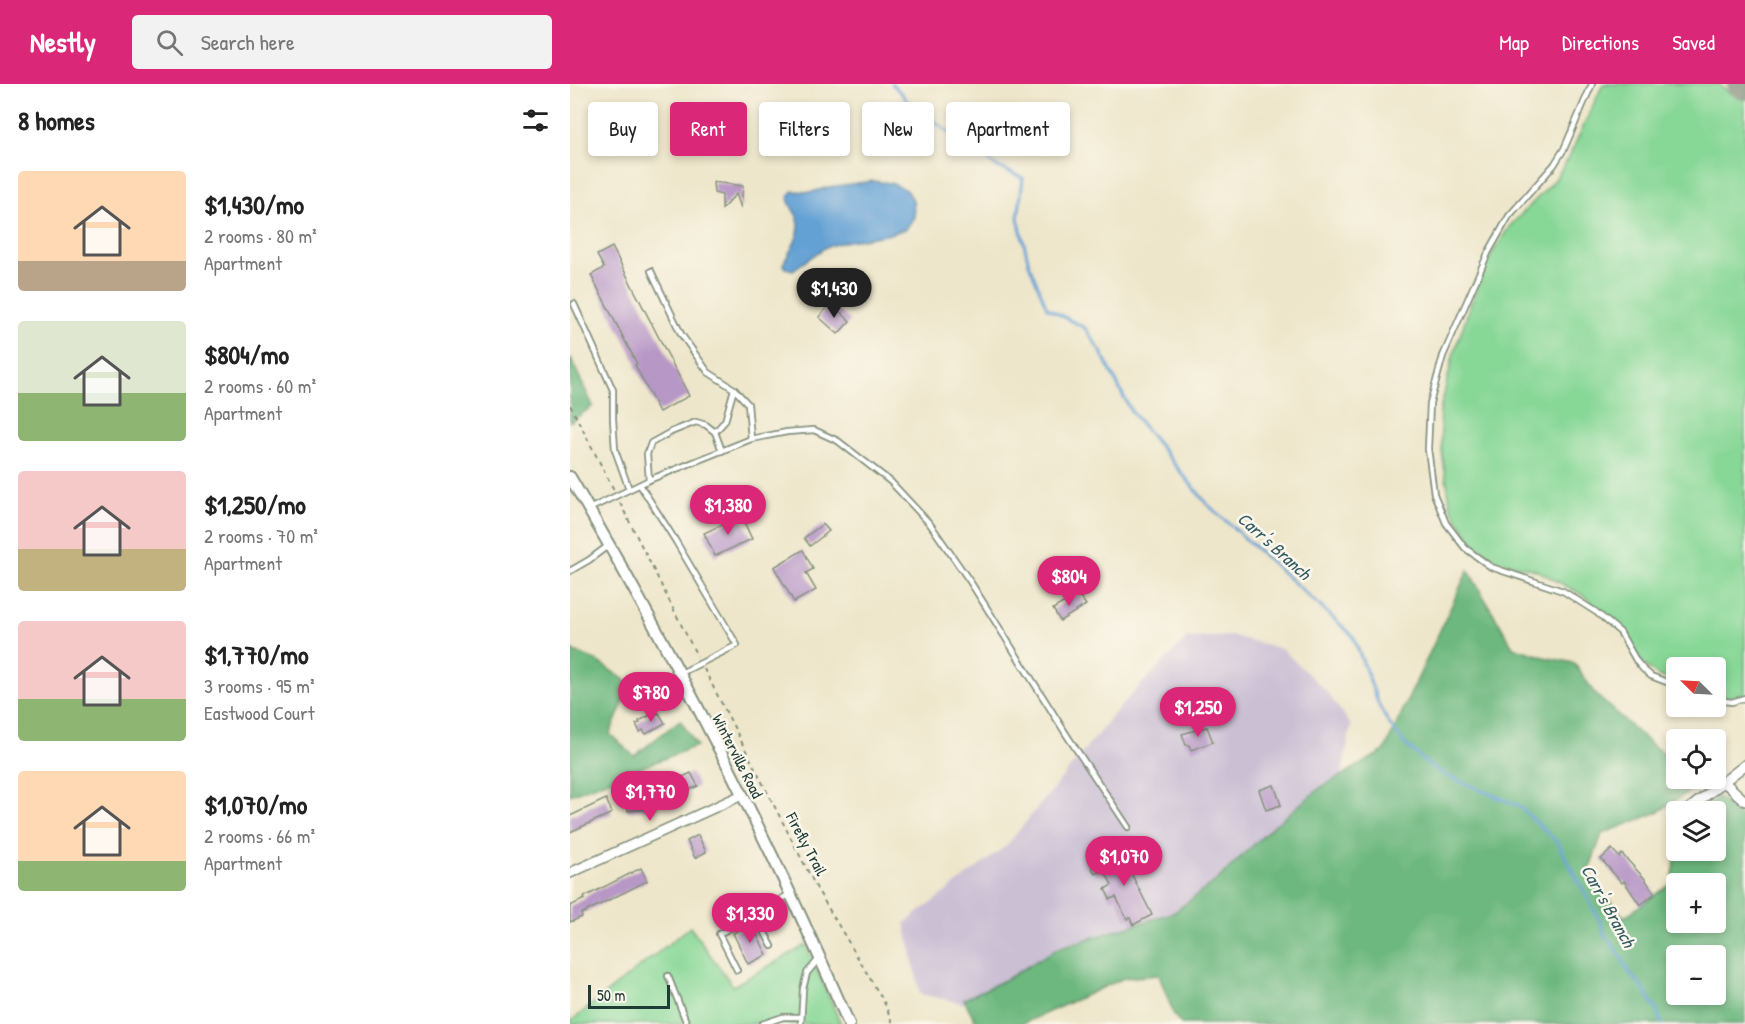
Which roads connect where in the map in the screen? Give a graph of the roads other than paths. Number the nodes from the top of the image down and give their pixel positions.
1 (1592, 84) edge
2 (651, 271) dead end
3 (574, 304) dead end
4 (734, 389) junction
5 (715, 432) junction
6 (751, 440) junction
7 (722, 451) junction
8 (570, 477) edge
9 (650, 480) junction
10 (640, 485) junction
11 (629, 489) junction
12 (589, 509) junction
13 (609, 544) junction
14 (570, 571) edge
15 (679, 675) junction
16 (1666, 682) edge
17 (1745, 698) edge
18 (1726, 701) edge
19 (1745, 765) edge
20 (1726, 780) edge
21 (1726, 784) edge
22 (1715, 789) edge
23 (742, 795) junction
24 (1699, 801) edge
25 (1745, 801) edge
26 (1128, 827) dead end
27 (570, 873) edge
28 (790, 894) junction
29 (755, 914) junction
30 (772, 946) dead end
31 (820, 958) junction
32 (737, 970) dead end
33 (668, 976) dead end
34 (801, 1017) junction
35 (687, 1024) edge
36 (762, 1024) edge
37 (801, 1024) edge
38 (849, 1024) edge

1 - 16 lane
2 - 4 lane
3 - 11 lane
4 - 5 lane
4 - 6 lane
5 - 7 lane
5 - 9 lane
6 - 7 lane
6 - 26 lane
7 - 9 lane
8 - 12 street, Winterville Road
9 - 10 lane
10 - 11 lane
10 - 15 lane
11 - 12 lane
12 - 13 street, Winterville Road
13 - 14 lane
13 - 15 street, Winterville Road
15 - 23 street, Winterville Road
17 - 18 lane
19 - 20 street
21 - 25 street
22 - 24 street
23 - 27 street
23 - 28 street, Winterville Road
28 - 29 lane
28 - 31 street, Winterville Road
29 - 30 lane
29 - 32 lane
31 - 34 lane
31 - 38 street, Winterville Road
33 - 35 lane
34 - 36 lane
34 - 37 lane

